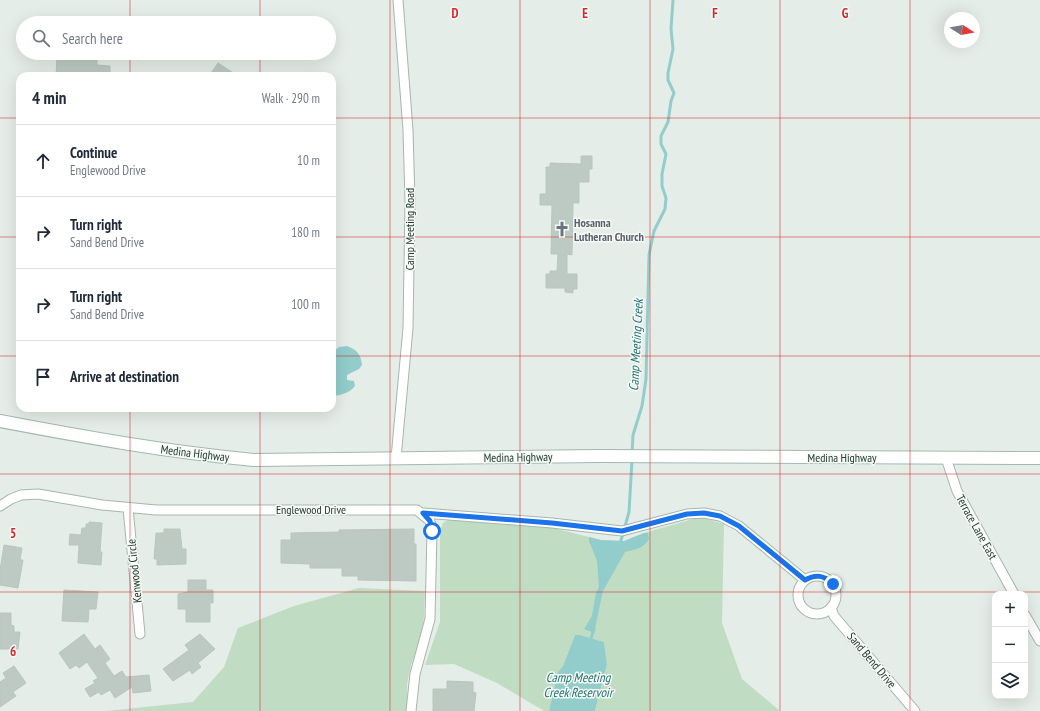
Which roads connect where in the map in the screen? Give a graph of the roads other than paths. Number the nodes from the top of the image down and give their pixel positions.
1 (398, 0) edge
2 (0, 421) edge
3 (396, 458) junction
4 (946, 458) junction
5 (1040, 458) edge
6 (0, 506) edge
7 (128, 508) junction
8 (423, 513) junction
9 (805, 580) junction
10 (1012, 591) edge
11 (831, 608) junction
12 (1028, 620) edge
13 (140, 634) dead end
14 (1040, 641) edge
15 (411, 711) edge
16 (915, 711) edge

1 - 3 street, Camp Meeting Road
2 - 3 main road, Medina Highway
3 - 4 main road, Medina Highway
4 - 5 main road, Medina Highway
4 - 10 street, Terrace Lane East
6 - 7 street, Englewood Drive
7 - 8 street, Englewood Drive
7 - 13 street, Kenwood Circle
8 - 9 street
8 - 15 street
9 - 11 street
9 - 11 street
11 - 16 street, Sand Bend Drive
12 - 14 street

